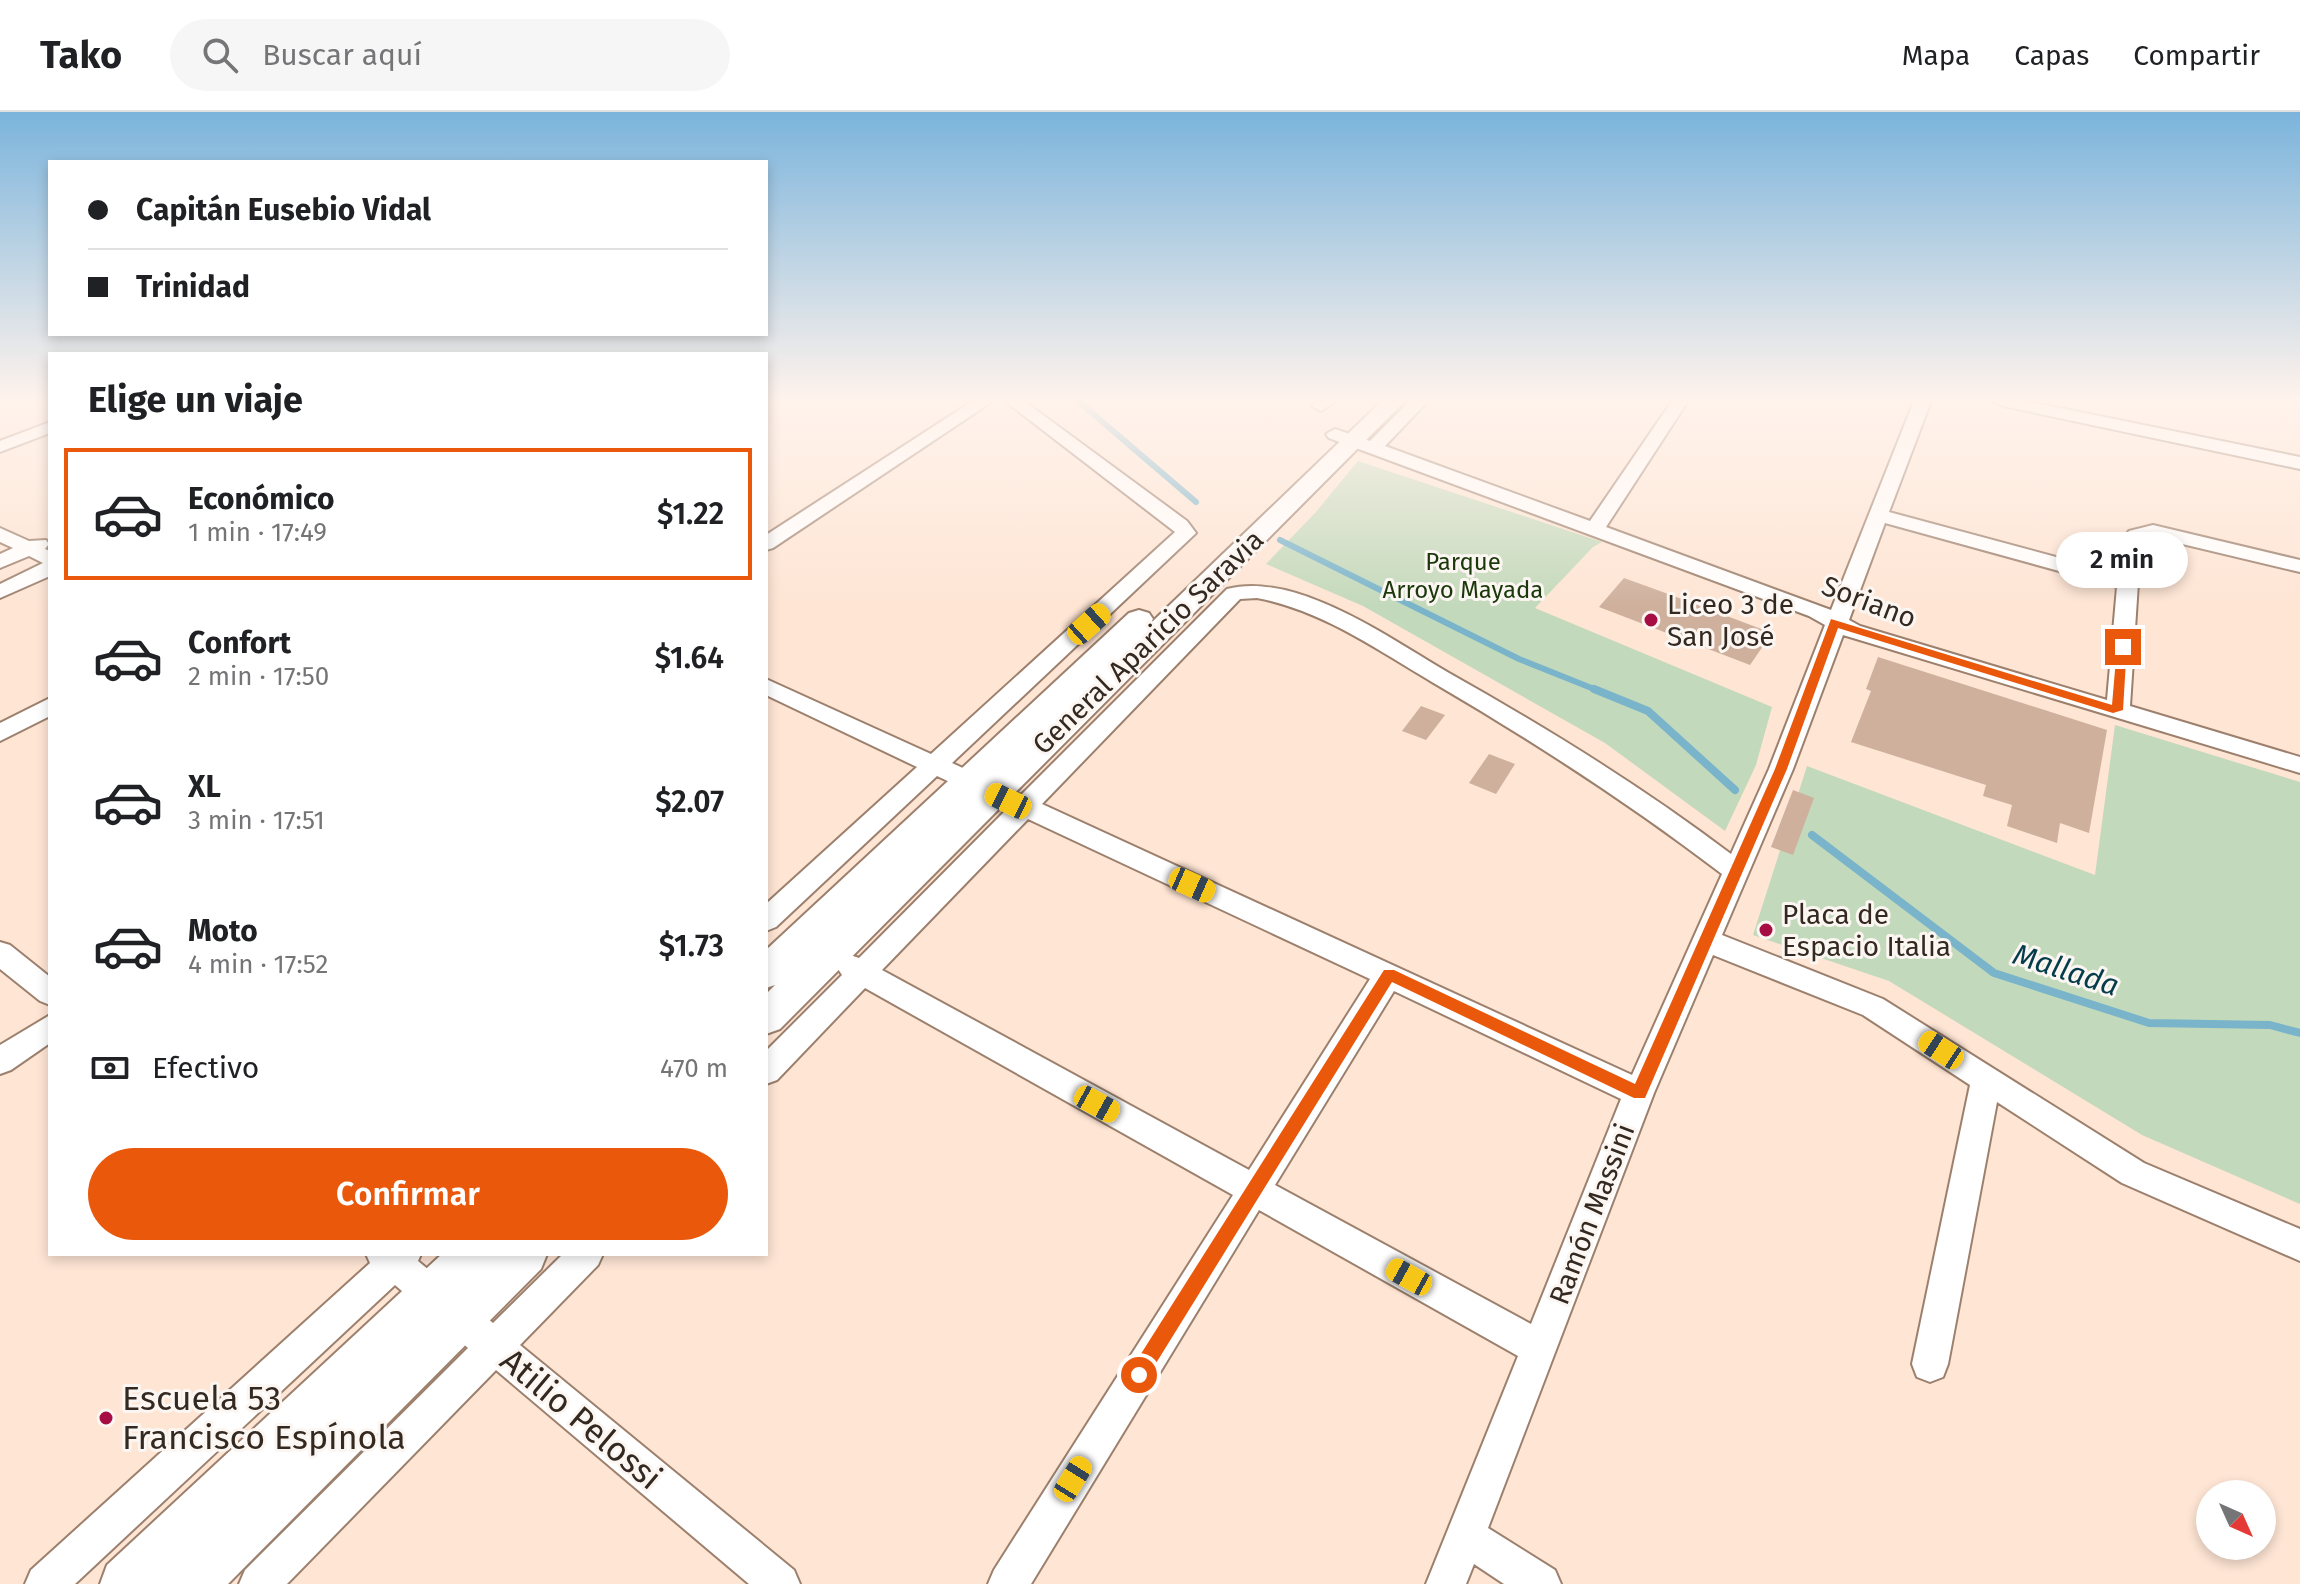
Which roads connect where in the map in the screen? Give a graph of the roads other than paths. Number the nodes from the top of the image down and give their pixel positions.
1 (880, 470) edge
2 (1106, 470) edge
3 (1323, 470) edge
4 (1432, 470) edge
5 (1634, 470) edge
6 (1895, 470) edge
7 (1878, 515) junction
8 (1594, 529) junction
9 (0, 534) edge
10 (48, 541) edge
11 (768, 543) edge
12 (30, 549) junction
13 (48, 558) edge
14 (0, 562) edge
15 (2300, 566) edge
16 (48, 569) edge
17 (2128, 583) junction
18 (0, 592) edge
19 (1835, 622) junction
20 (768, 687) edge
21 (48, 707) edge
22 (2118, 710) junction
23 (0, 733) edge
24 (934, 765) junction
25 (2300, 765) edge
26 (980, 788) junction
27 (1024, 809) junction
28 (1737, 872) junction
29 (768, 918) edge
30 (1704, 940) junction
31 (779, 941) edge
32 (0, 953) edge
33 (830, 955) junction
34 (768, 968) edge
35 (862, 973) junction
36 (1389, 974) junction
37 (48, 991) edge
38 (768, 1016) edge
39 (48, 1028) edge
40 (0, 1061) edge
41 (768, 1069) edge
42 (1986, 1079) junction
43 (1639, 1093) junction
44 (1253, 1191) junction
45 (2300, 1245) edge
46 (474, 1256) edge
47 (523, 1256) edge
48 (582, 1256) edge
49 (394, 1257) edge
50 (462, 1320) junction
51 (1539, 1348) junction
52 (1930, 1364) dead end
53 (1465, 1536) junction
54 (45, 1584) edge
55 (126, 1584) edge
56 (191, 1584) edge
57 (259, 1584) edge
58 (780, 1584) edge
59 (1008, 1584) edge
60 (1446, 1584) edge
61 (1541, 1584) edge

1 - 11 street
2 - 24 street, General Aparicio Saravia
3 - 26 main road, General Aparicio Saravia
4 - 8 street, Soriano
5 - 8 street
6 - 7 street, Ramón Massini
7 - 17 street
7 - 19 street, Ramón Massini
8 - 19 street, Soriano
9 - 12 street
10 - 12 street
12 - 13 street
12 - 14 street
15 - 17 street
16 - 18 street
17 - 22 street
19 - 22 street, Soriano
19 - 28 street, Ramón Massini
20 - 24 street
21 - 23 street
22 - 25 street, Soriano
24 - 26 street
24 - 29 street, General Aparicio Saravia
26 - 27 street
26 - 31 main road, General Aparicio Saravia
26 - 33 main road, General Aparicio Saravia
27 - 28 street, General Aparicio Saravia
27 - 35 street, General Aparicio Saravia
27 - 36 street
28 - 30 street, Ramón Massini
30 - 42 street
30 - 43 street, Ramón Massini
31 - 34 main road, General Aparicio Saravia
32 - 37 street
33 - 35 street
33 - 38 main road, General Aparicio Saravia
35 - 41 street, General Aparicio Saravia
35 - 44 street
36 - 43 street
36 - 44 street
39 - 40 street
42 - 45 street
42 - 52 street
43 - 51 street, Ramón Massini
44 - 51 street
44 - 59 street
46 - 50 main road
47 - 50 main road
48 - 50 street
49 - 50 street, Atilio Pelossi
49 - 54 street
50 - 55 main road
50 - 56 main road
50 - 57 street
50 - 58 street, Atilio Pelossi
51 - 53 street, Ramón Massini
53 - 60 street, Ramón Massini
53 - 61 street

